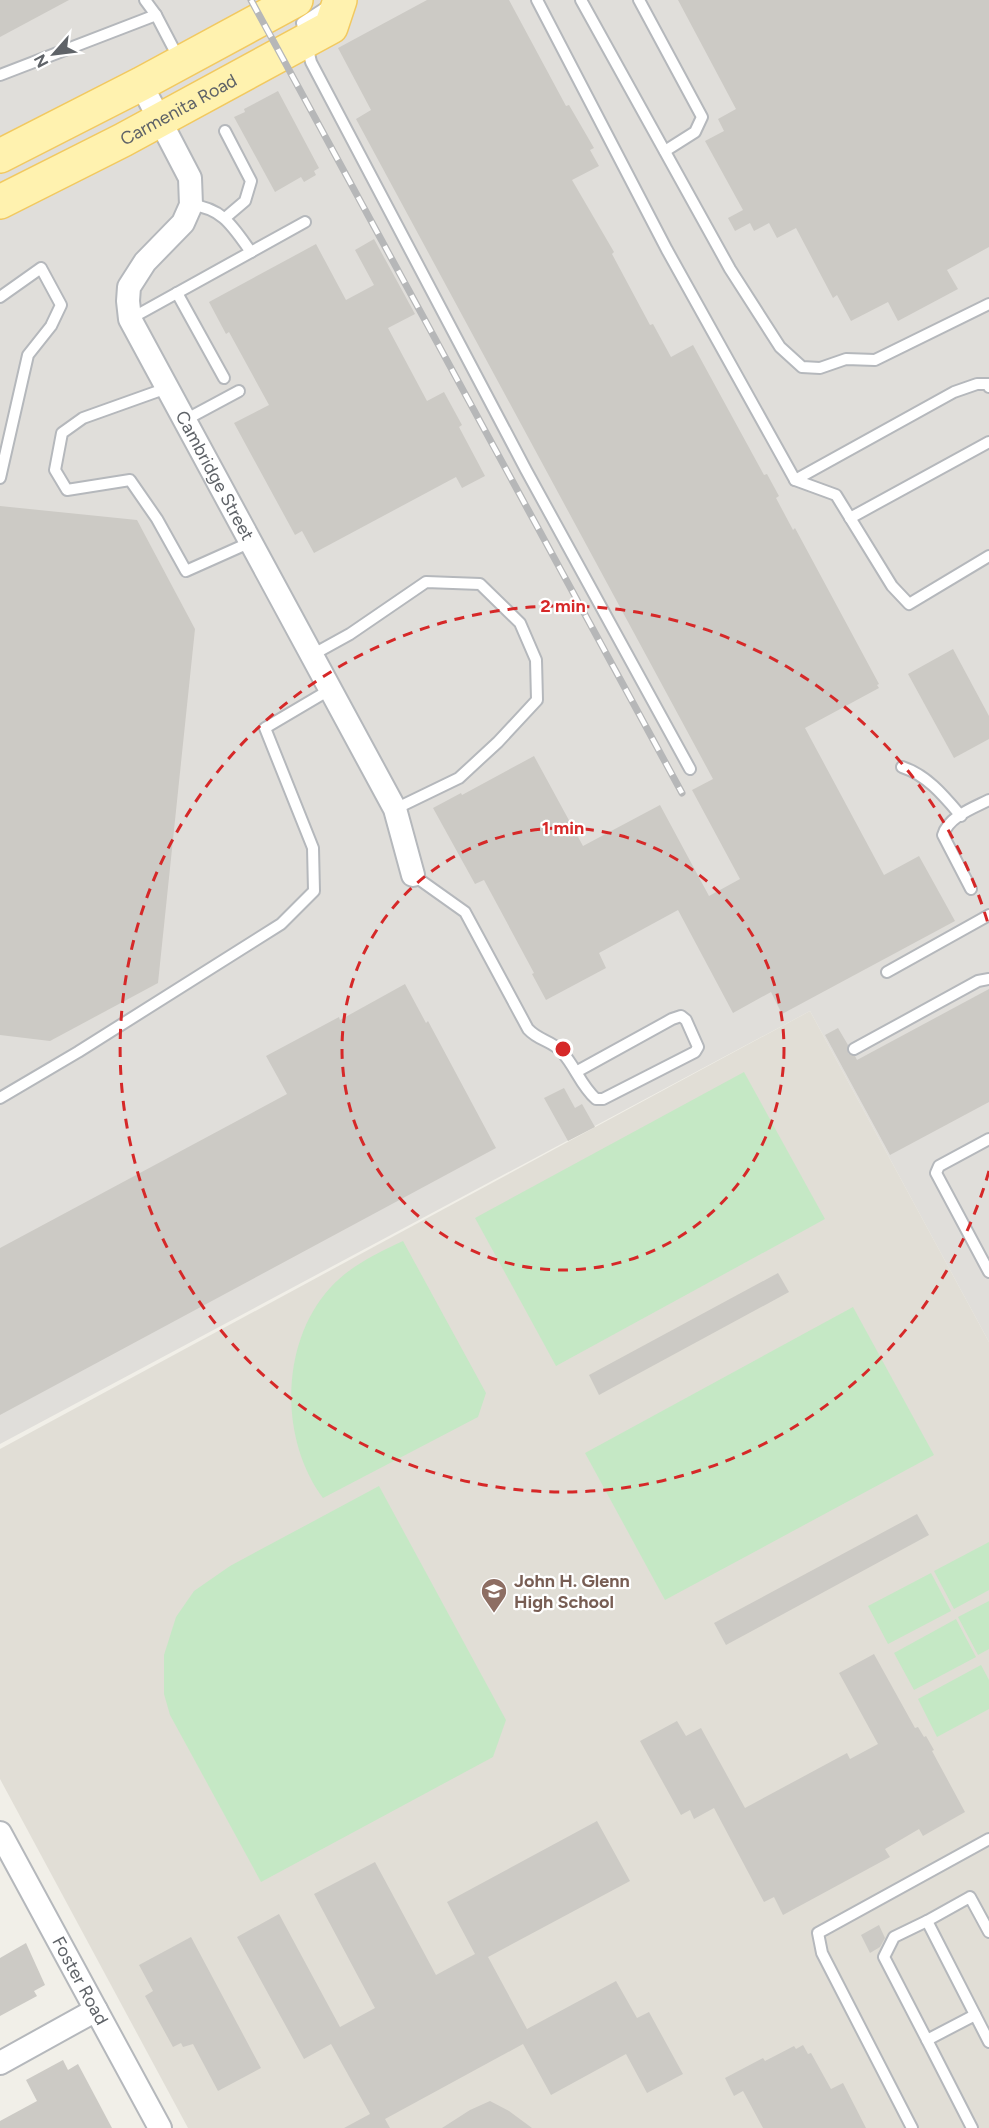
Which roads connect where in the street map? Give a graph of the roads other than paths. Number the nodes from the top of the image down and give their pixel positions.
1 (145, 0) edge
2 (296, 0) edge
3 (331, 0) edge
4 (340, 0) edge
5 (537, 0) edge
6 (581, 0) edge
7 (639, 0) edge
8 (156, 15) junction
9 (306, 40) junction
10 (181, 62) junction
11 (0, 75) edge
12 (141, 84) junction
13 (160, 120) junction
14 (225, 131) dead end
15 (665, 151) junction
16 (0, 156) edge
17 (0, 202) edge
18 (191, 205) junction
19 (225, 218) junction
20 (305, 222) dead end
21 (251, 252) junction
22 (177, 293) junction
23 (0, 297) edge
24 (989, 304) edge
25 (130, 319) junction
26 (224, 378) dead end
27 (989, 387) edge
28 (167, 388) junction
29 (238, 391) dead end
30 (185, 420) junction
31 (989, 442) edge
32 (0, 478) edge
33 (795, 480) junction
34 (850, 518) junction
35 (251, 542) junction
36 (989, 556) edge
37 (312, 655) junction
38 (331, 689) junction
39 (902, 766) dead end
40 (690, 769) dead end
41 (989, 800) edge
42 (395, 808) junction
43 (961, 816) junction
44 (413, 875) joint
45 (971, 889) dead end
46 (989, 915) edge
47 (887, 972) dead end
48 (989, 979) edge
49 (854, 1049) dead end
50 (576, 1072) junction
51 (0, 1098) edge
52 (989, 1139) edge
53 (989, 1272) edge
54 (0, 1833) edge
55 (989, 1839) edge
56 (927, 1921) junction
57 (989, 1932) edge
58 (96, 2010) junction
59 (975, 2015) junction
60 (927, 2040) junction
61 (989, 2042) edge
62 (0, 2063) edge
63 (160, 2128) edge
64 (912, 2128) edge
65 (972, 2128) edge

1 - 8 lane
2 - 10 main road
3 - 9 lane
4 - 9 main road, Carmenita Road
5 - 33 lane
6 - 15 lane
7 - 15 lane
8 - 10 lane
8 - 11 lane
9 - 13 main road, Carmenita Road
9 - 40 lane
10 - 12 main road
12 - 13 street
12 - 16 main road
13 - 17 main road, Carmenita Road
13 - 18 street
14 - 19 lane
15 - 24 lane
18 - 19 lane
18 - 25 street, Cambridge Street
19 - 21 lane
20 - 21 lane
21 - 22 lane
22 - 25 lane
22 - 26 lane
23 - 32 lane
25 - 28 street, Cambridge Street
27 - 33 lane
28 - 30 street, Cambridge Street
28 - 35 lane
29 - 30 lane
30 - 35 street, Cambridge Street
31 - 34 lane
33 - 34 lane
34 - 36 lane
35 - 37 street, Cambridge Street
37 - 38 street, Cambridge Street
37 - 42 lane
38 - 42 street, Cambridge Street
38 - 51 lane
39 - 43 lane
41 - 43 lane
42 - 44 street, Cambridge Street
43 - 45 lane
44 - 50 lane
46 - 47 lane
48 - 49 lane
50 - 50 lane
52 - 53 lane
54 - 58 street, Foster Road
55 - 64 lane
56 - 57 lane
56 - 59 lane
56 - 60 lane
58 - 62 street
58 - 63 street, Foster Road
59 - 60 lane
59 - 61 lane
60 - 65 lane

